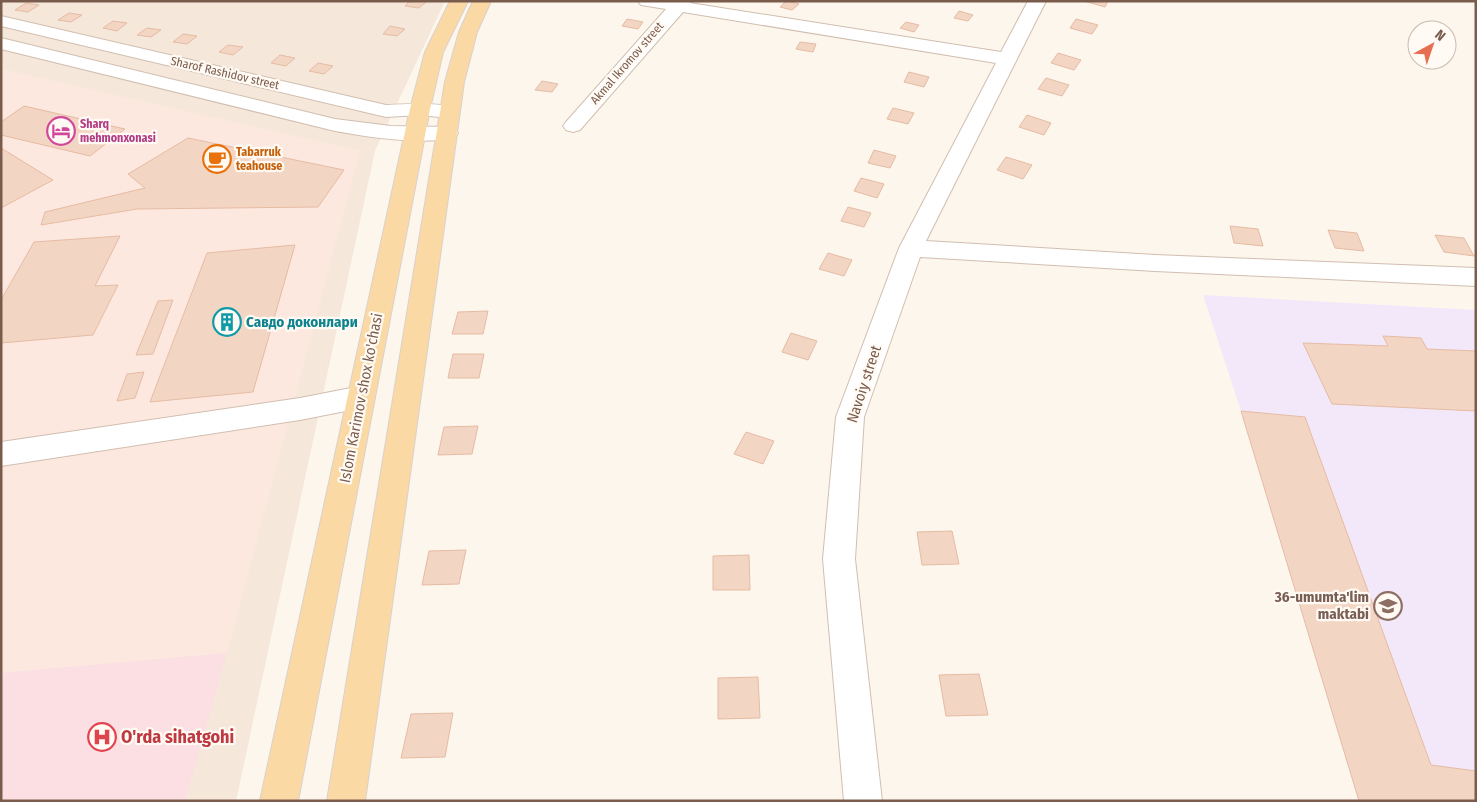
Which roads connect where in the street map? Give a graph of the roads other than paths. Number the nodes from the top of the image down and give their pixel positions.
1 (459, 1) edge
2 (482, 1) edge
3 (647, 1) edge
4 (1037, 1) edge
5 (680, 4) edge
6 (1, 21) edge
7 (1, 43) edge
8 (1007, 59) junction
9 (411, 118) junction
10 (449, 122) junction
11 (573, 126) dead end
12 (911, 248) junction
13 (1476, 277) edge
14 (361, 397) junction
15 (1, 454) edge
16 (279, 801) edge
17 (346, 801) edge
18 (863, 801) edge

1 - 9 main road, Islom Karimov shox ko'chasi
2 - 10 main road
3 - 5 street
4 - 8 street, Navoiy street
5 - 8 street
5 - 11 street, Akmal Ikromov street
6 - 9 street, Sharof Rashidov street
7 - 9 street
8 - 12 street, Navoiy street
9 - 10 street, Sharof Rashidov street
9 - 14 main road, Islom Karimov shox ko'chasi
10 - 17 main road
12 - 13 street
12 - 18 street, Navoiy street
14 - 15 street
14 - 16 main road, Islom Karimov shox ko'chasi

